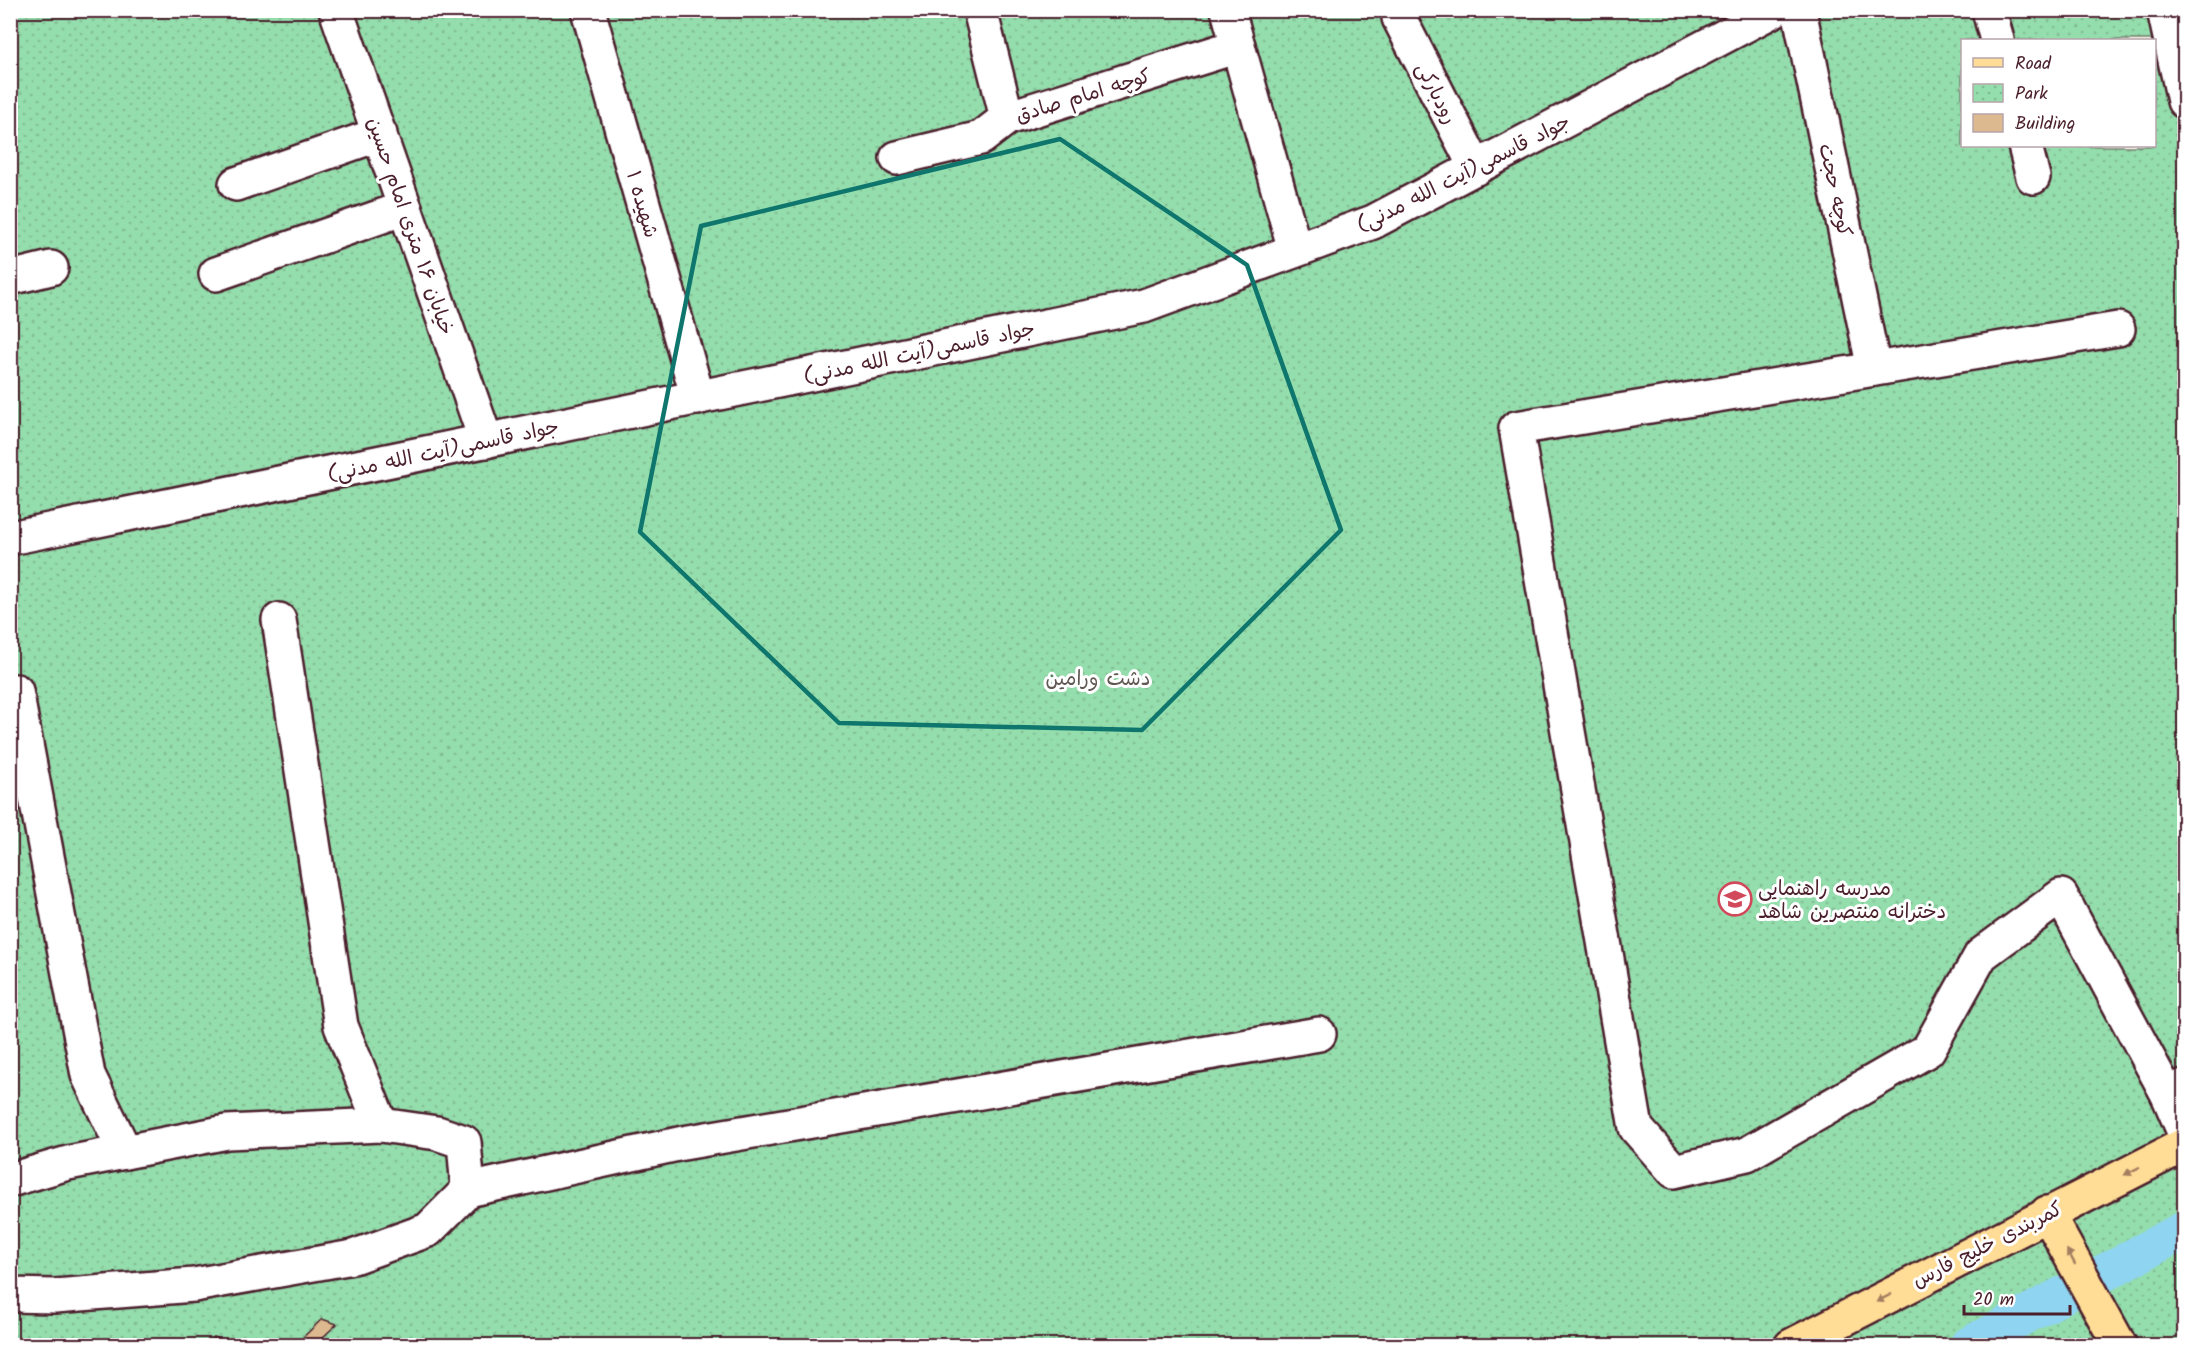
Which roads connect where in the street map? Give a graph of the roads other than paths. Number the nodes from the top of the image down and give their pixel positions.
1 (336, 10) edge
2 (588, 10) edge
3 (980, 10) edge
4 (1228, 10) edge
5 (1774, 10) edge
6 (1798, 10) edge
7 (1989, 10) edge
8 (2164, 10) edge
9 (1399, 18) dead end
10 (1997, 39) edge
11 (1238, 46) junction
12 (2184, 101) edge
13 (1007, 118) junction
14 (380, 134) junction
15 (2025, 147) edge
16 (897, 158) dead end
17 (1476, 168) junction
18 (2033, 177) dead end
19 (236, 184) dead end
20 (405, 208) junction
21 (1295, 250) junction
22 (51, 268) dead end
23 (216, 274) dead end
24 (10, 278) edge
25 (2118, 329) dead end
26 (1874, 369) junction
27 (698, 398) junction
28 (486, 441) junction
29 (10, 538) edge
30 (279, 620) dead end
31 (16, 691) dead end
32 (1319, 1034) dead end
33 (2176, 1091) edge
34 (381, 1125) junction
35 (2184, 1132) edge
36 (2184, 1145) edge
37 (125, 1152) junction
38 (10, 1180) edge
39 (468, 1190) junction
40 (2047, 1213) junction
41 (10, 1295) edge
42 (1791, 1346) edge
43 (2120, 1346) edge

1 - 14 street, خیابان ۱۶ متری امام حسین
2 - 27 street, شهیده ۱
3 - 13 street
4 - 11 street
5 - 17 street, جواد قاسمی(آیت الله مدنی)
6 - 26 street, کوچه حجت
7 - 10 street
8 - 12 street
9 - 17 street, رودبارکی
11 - 13 street, کوچه امام صادق
11 - 21 street
13 - 16 street, کوچه امام صادق
14 - 19 street
14 - 20 street, خیابان ۱۶ متری امام حسین
15 - 18 street
17 - 21 street, جواد قاسمی(آیت الله مدنی)
20 - 23 street
20 - 28 street, خیابان ۱۶ متری امام حسین
21 - 27 street, جواد قاسمی(آیت الله مدنی)
22 - 24 street
25 - 26 street
26 - 33 street
27 - 28 street, جواد قاسمی(آیت الله مدنی)
28 - 29 street, جواد قاسمی(آیت الله مدنی)
30 - 34 street
31 - 37 street
32 - 39 street
33 - 35 street
34 - 37 street
34 - 39 street
36 -> 40 main road, کمربندی خلیج فارس
37 - 38 street
39 - 41 street
40 -> 42 main road, کمربندی خلیج فارس
43 -> 40 main road

